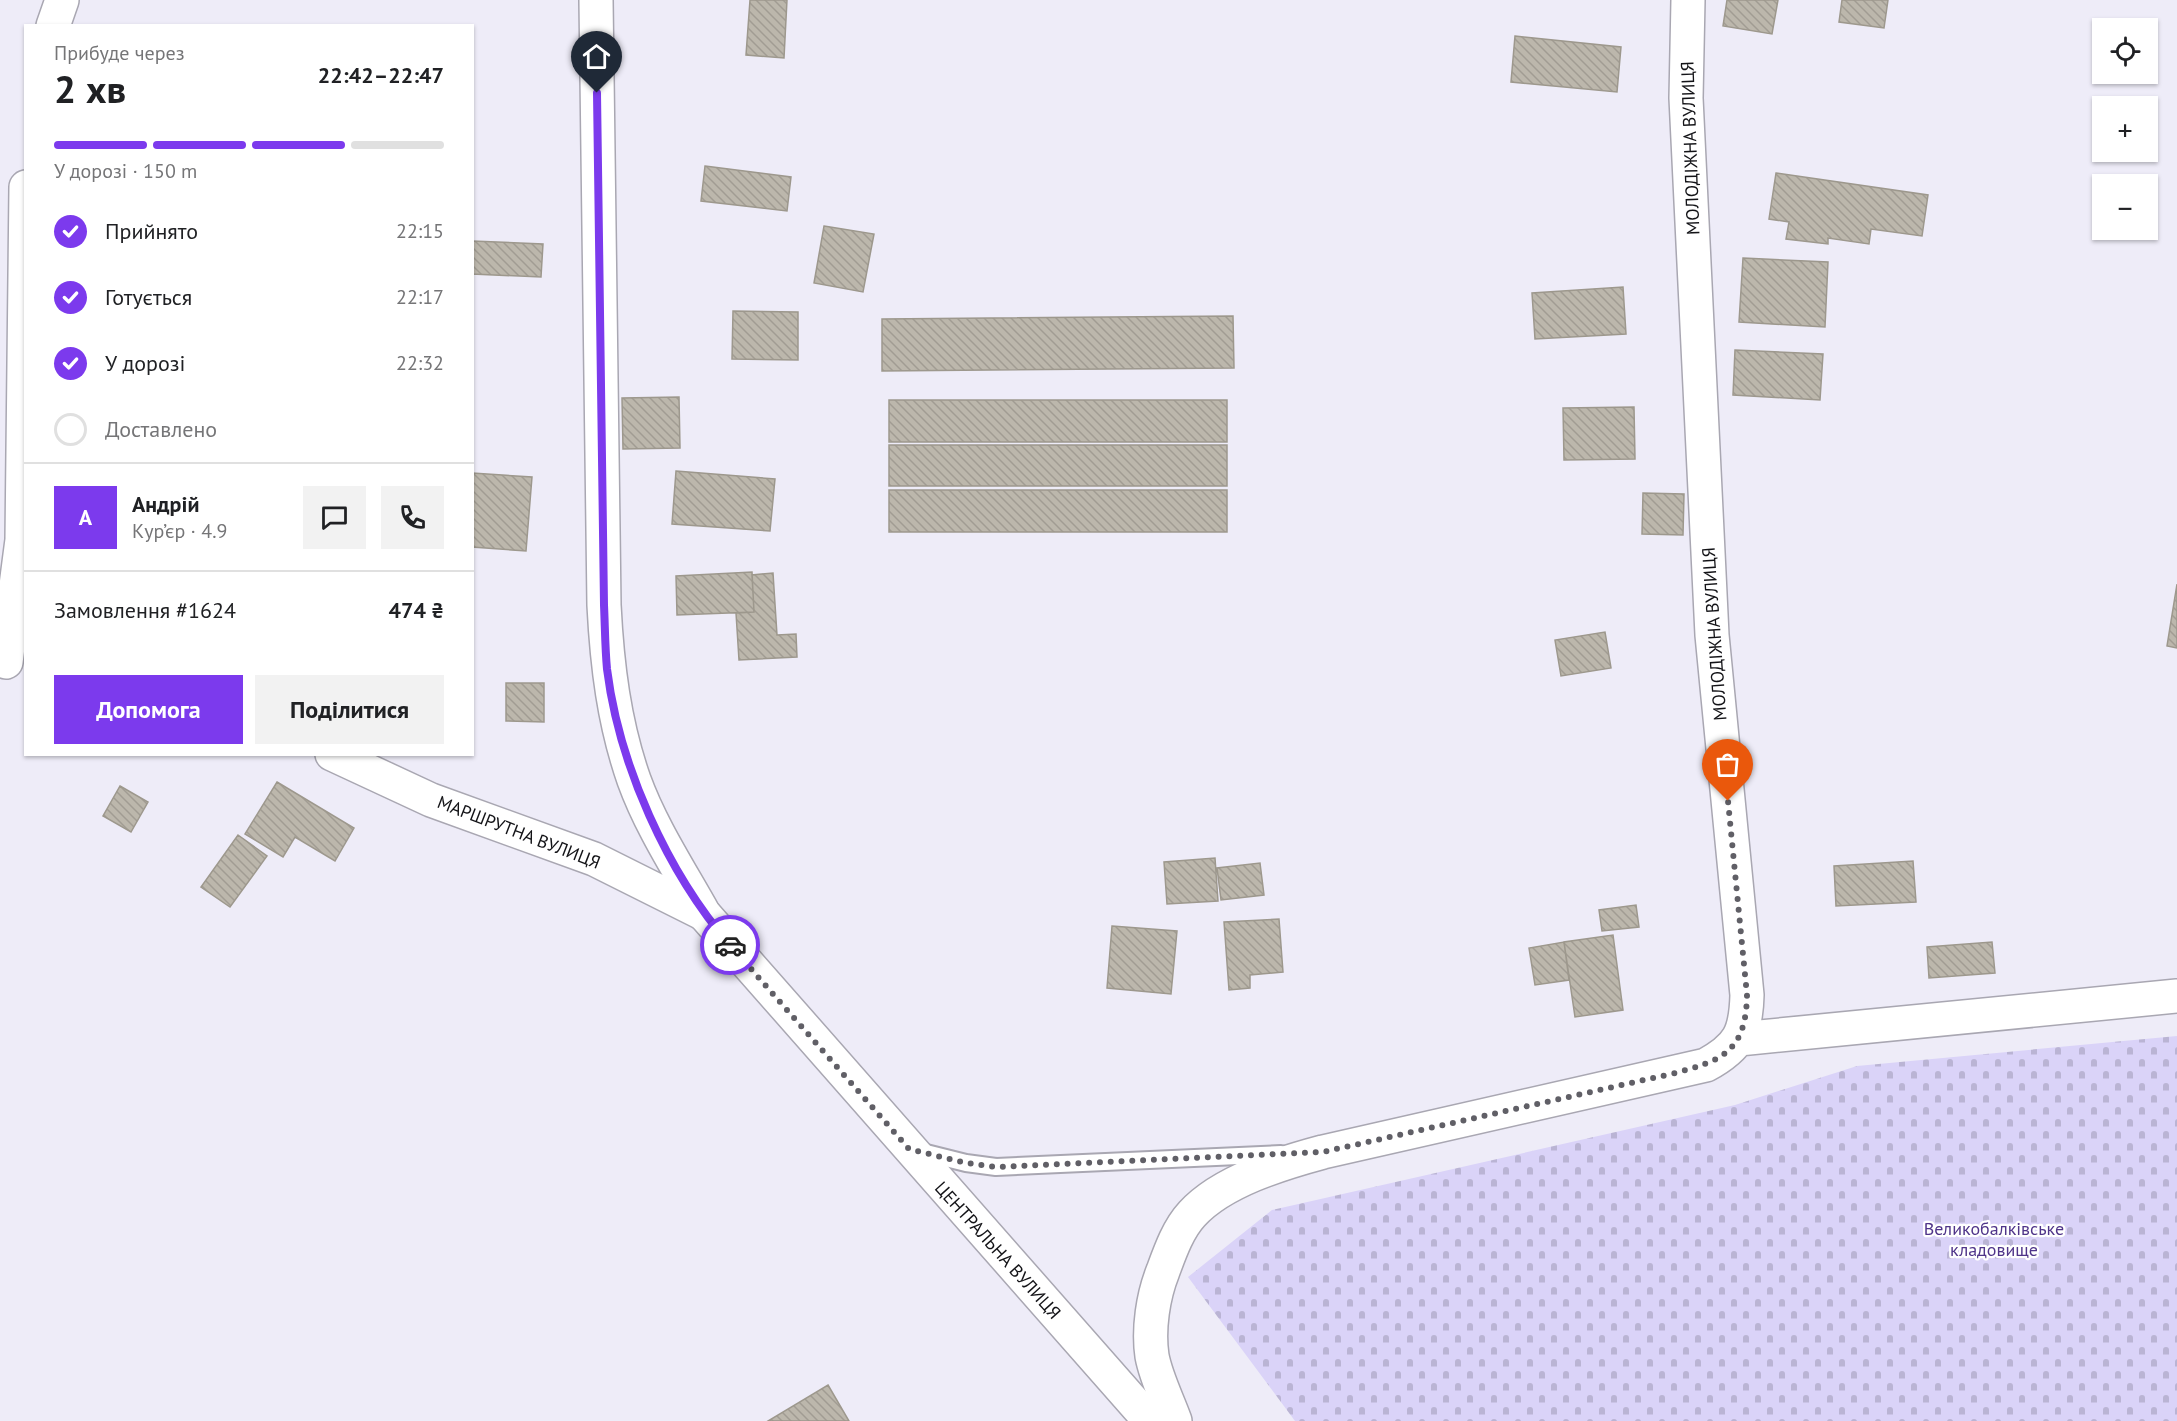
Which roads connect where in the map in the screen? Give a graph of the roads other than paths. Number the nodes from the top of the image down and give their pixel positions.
1 (62, 0) edge
2 (596, 0) edge
3 (1688, 0) edge
4 (54, 24) edge
5 (24, 364) edge
6 (10, 661) edge
7 (336, 756) edge
8 (704, 914) junction
9 (2177, 996) edge
10 (1740, 1039) junction
11 (909, 1149) junction
12 (1323, 1152) junction
13 (1150, 1421) edge
14 (1175, 1421) edge

1 - 4 street
2 - 8 street, ЦЕНТРАЛЬНА ВУЛИЦЯ
3 - 10 street, МОЛОДІЖНА ВУЛИЦЯ
5 - 6 street
7 - 8 street, МАРШРУТНА ВУЛИЦЯ
8 - 11 street, ЦЕНТРАЛЬНА ВУЛИЦЯ
9 - 10 street
10 - 12 street
11 - 12 lane
11 - 13 street, ЦЕНТРАЛЬНА ВУЛИЦЯ
12 - 14 street

